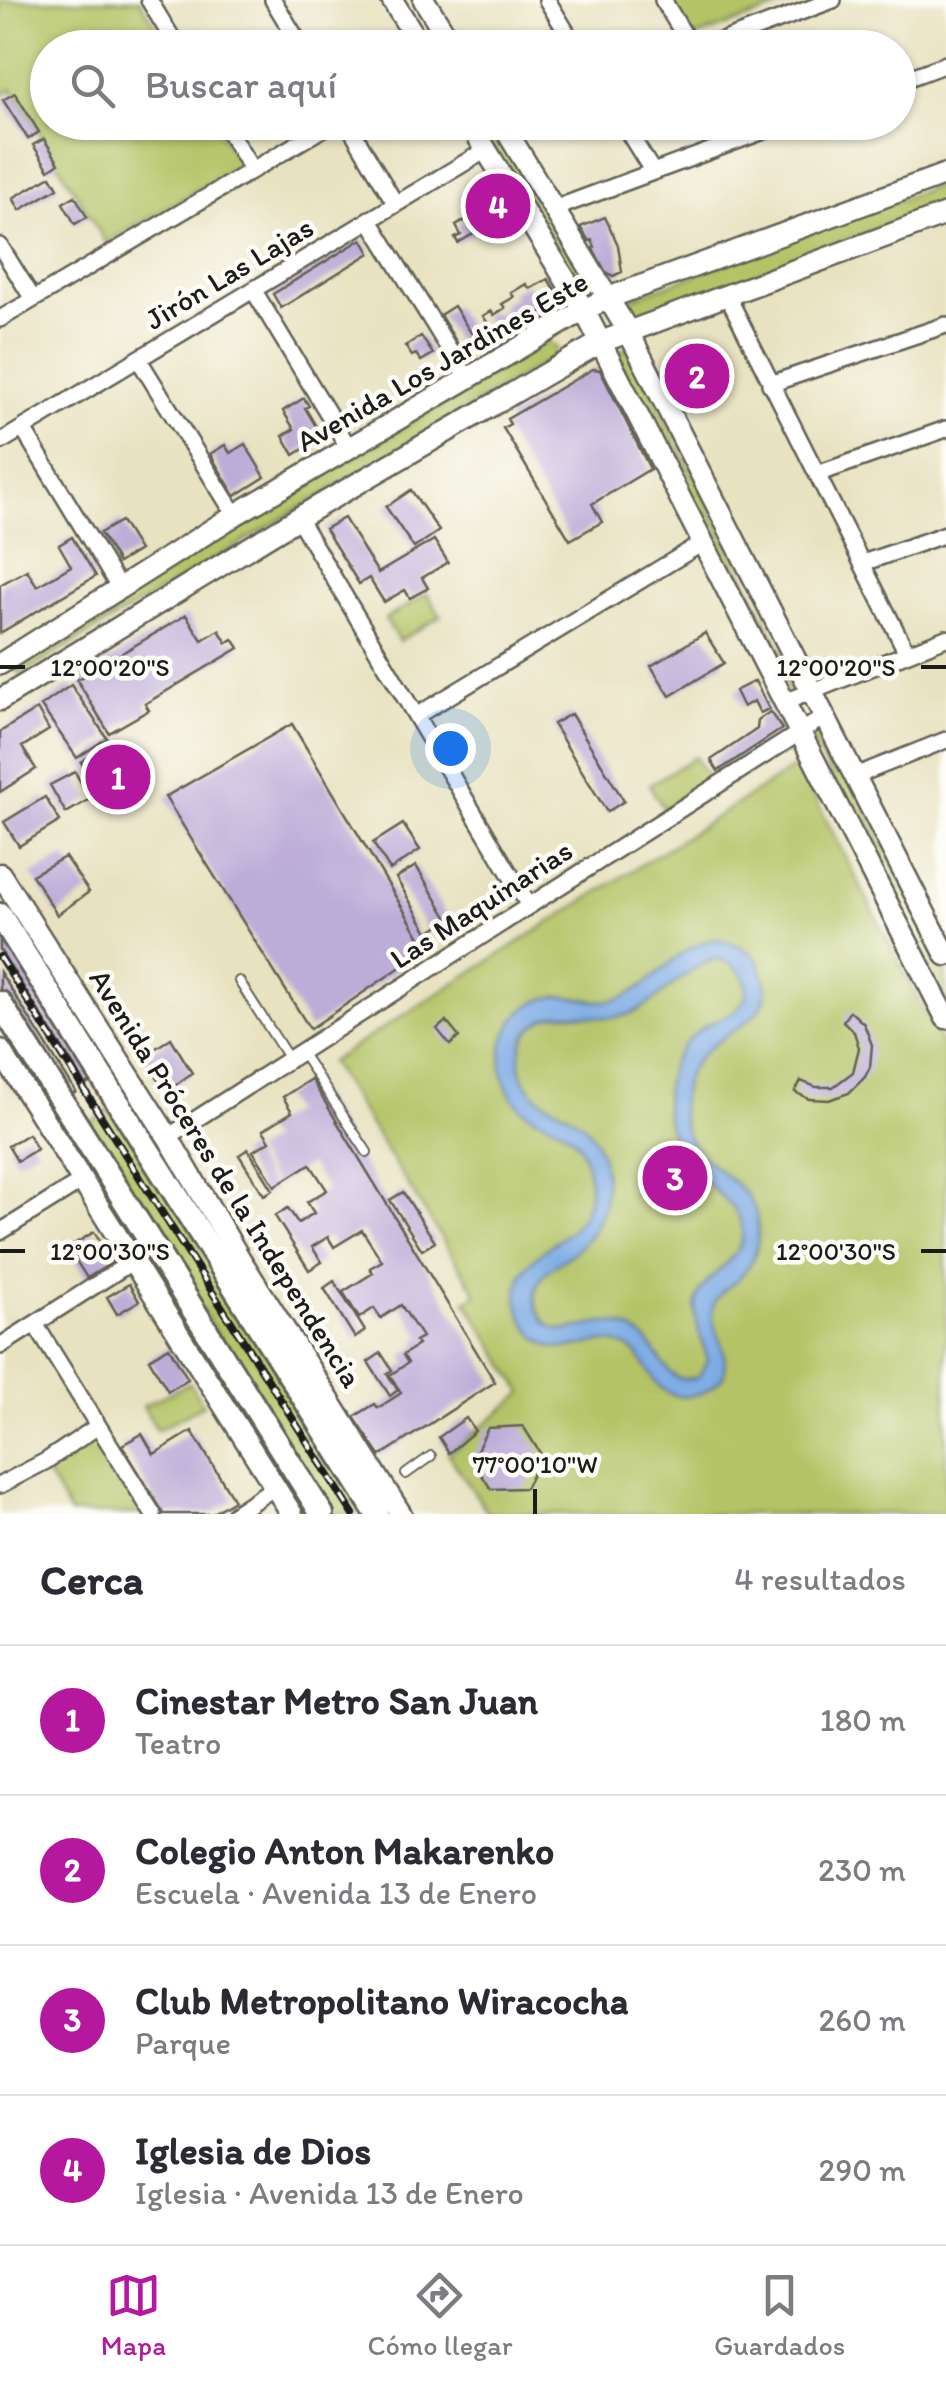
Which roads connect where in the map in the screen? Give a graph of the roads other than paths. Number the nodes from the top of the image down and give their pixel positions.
1 (149, 0) edge
2 (273, 0) edge
3 (392, 0) edge
4 (424, 0) edge
5 (547, 0) edge
6 (663, 0) edge
7 (833, 0) edge
8 (167, 30) edge
9 (291, 30) edge
10 (411, 30) edge
11 (443, 30) edge
12 (565, 30) edge
13 (681, 30) edge
14 (752, 30) edge
15 (946, 64) edge
16 (916, 75) edge
17 (234, 140) edge
18 (303, 140) edge
19 (358, 140) edge
20 (480, 140) edge
21 (513, 140) edge
22 (633, 140) edge
23 (740, 140) edge
24 (486, 150) junction
25 (252, 170) junction
26 (653, 172) junction
27 (946, 174) edge
28 (395, 203) junction
29 (556, 208) junction
30 (946, 214) edge
31 (369, 219) junction
32 (0, 246) edge
33 (254, 291) junction
34 (727, 295) junction
35 (608, 298) junction
36 (33, 299) junction
37 (584, 310) junction
38 (0, 319) edge
39 (946, 325) edge
40 (628, 332) junction
41 (544, 335) junction
42 (601, 342) junction
43 (139, 360) junction
44 (562, 362) junction
45 (466, 378) junction
46 (770, 384) junction
47 (946, 428) edge
48 (23, 429) junction
49 (0, 442) edge
50 (350, 448) junction
51 (816, 474) junction
52 (235, 515) junction
53 (298, 518) junction
54 (946, 534) edge
55 (704, 542) junction
56 (863, 563) junction
57 (120, 589) junction
58 (946, 638) edge
59 (906, 652) junction
60 (1, 661) edge
61 (19, 689) junction
62 (812, 690) junction
63 (0, 700) edge
64 (785, 702) junction
65 (416, 716) junction
66 (824, 717) junction
67 (800, 732) junction
68 (946, 740) edge
69 (855, 776) junction
70 (0, 874) edge
71 (528, 906) junction
72 (0, 914) edge
73 (946, 955) edge
74 (239, 981) dead end
75 (0, 1003) edge
76 (946, 1018) edge
77 (0, 1050) edge
78 (295, 1055) junction
79 (168, 1137) junction
80 (367, 1152) dead end
81 (82, 1181) junction
82 (0, 1232) edge
83 (132, 1261) junction
84 (36, 1324) junction
85 (0, 1346) edge
86 (98, 1426) junction
87 (432, 1456) dead end
88 (406, 1474) dead end
89 (0, 1484) edge
90 (275, 1486) junction
91 (153, 1514) edge
92 (234, 1514) edge
93 (292, 1514) edge
94 (322, 1514) edge
95 (377, 1514) edge
96 (401, 1514) edge

1 - 8 street
2 - 9 street
3 - 10 main road
4 - 11 main road
5 - 12 street
6 - 13 street
7 - 14 street
15 - 16 street
17 - 25 street
18 - 25 street
19 - 28 street
20 - 24 main road
21 - 29 main road
22 - 26 street
23 - 26 street
24 - 28 street, Jirón Las Lajas
24 - 37 main road
25 - 36 street
26 - 29 street
27 - 35 main road, Avenida Los Jardines Este
28 - 31 street, Jirón Las Lajas
29 - 35 main road
30 - 34 main road, Avenida Los Jardines Este
31 - 33 street, Jirón Las Lajas
31 - 45 street
32 - 36 street
33 - 43 street, Jirón Las Lajas
33 - 50 street
34 - 40 main road, Avenida Los Jardines Este
34 - 46 street
35 - 37 main road, Avenida Los Jardines Este
35 - 40 main road
36 - 38 street
37 - 41 main road, Avenida Los Jardines Este
37 - 42 main road
39 - 46 street
40 - 42 main road, Avenida Los Jardines Este
40 - 62 main road
41 - 44 main road
41 - 45 main road, Avenida Los Jardines Este
42 - 44 main road, Avenida Los Jardines Este
42 - 55 main road
43 - 48 street, Jirón Las Lajas
43 - 52 street
44 - 53 main road, Avenida Los Jardines Este
45 - 50 main road, Avenida Los Jardines Este
46 - 51 street
47 - 51 street
48 - 49 street, Jirón Las Lajas
48 - 57 street
50 - 52 main road, Avenida Los Jardines Este
51 - 56 street
52 - 57 main road, Avenida Los Jardines Este
53 - 61 main road, Avenida Los Jardines Este
53 - 65 street
54 - 56 street
55 - 64 main road
55 - 65 street
56 - 59 street
57 - 60 main road, Avenida Los Jardines Este
58 - 59 street
59 - 62 street
60 - 61 street
61 - 63 main road, Avenida Los Jardines Este
62 - 64 street
62 - 66 main road
64 - 67 main road
65 - 71 street
66 - 67 street, Las Maquinarias
66 - 69 main road
67 - 71 street, Las Maquinarias
67 - 76 main road
68 - 69 street
69 - 73 main road
70 - 79 main road, Avenida Próceres de la Independencia
71 - 78 street, Las Maquinarias
72 - 95 main road, Avenida Próceres de la Independencia
74 - 78 lane
75 - 94 main road
77 - 81 main road
78 - 79 street, Las Maquinarias
78 - 80 lane
79 - 96 main road, Avenida Próceres de la Independencia
81 - 82 street
81 - 83 main road
83 - 84 street
83 - 90 main road
84 - 85 street
84 - 86 street
86 - 89 street
86 - 91 street
87 - 88 lane
90 - 92 street
90 - 93 main road

